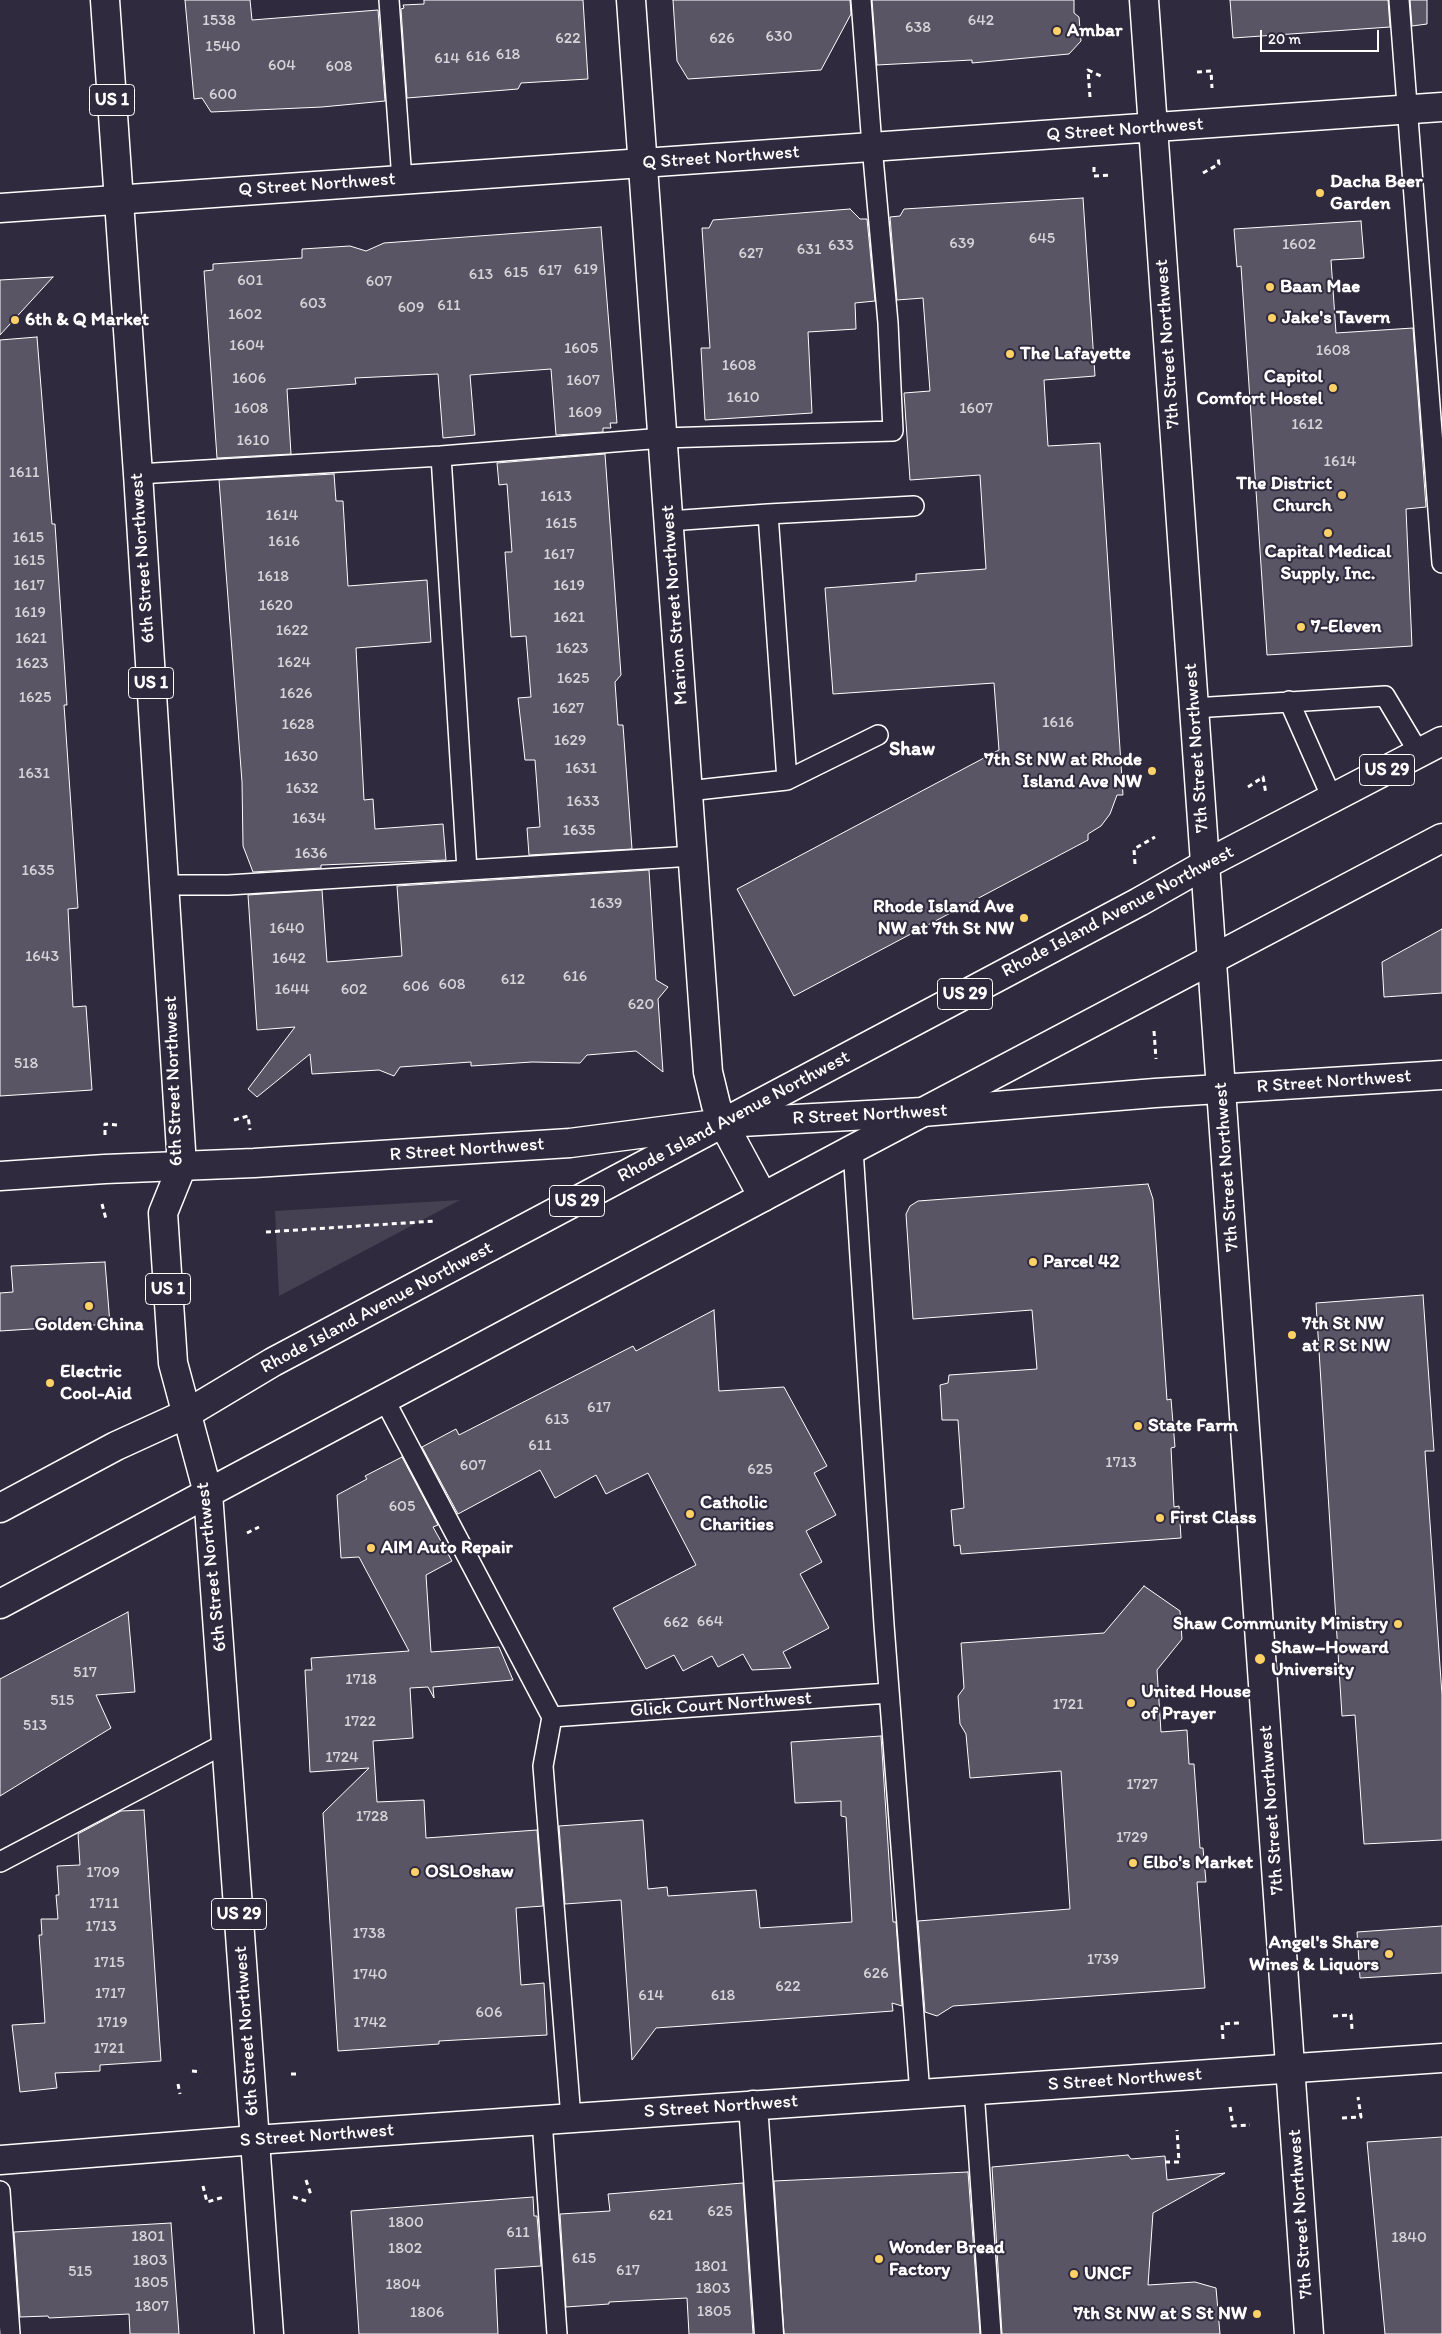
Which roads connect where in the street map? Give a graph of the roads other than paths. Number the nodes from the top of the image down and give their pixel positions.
1 (105, 0) edge
2 (388, 0) edge
3 (631, 0) edge
4 (861, 0) edge
5 (1144, 0) edge
6 (1399, 0) edge
7 (1442, 107) edge
8 (1408, 110) junction
9 (1154, 128) junction
10 (872, 146) junction
11 (643, 163) junction
12 (402, 180) junction
13 (119, 200) junction
14 (0, 208) edge
15 (663, 438) junction
16 (440, 456) junction
17 (138, 474) junction
18 (914, 506) dead end
19 (768, 514) junction
20 (669, 521) junction
21 (1442, 563) edge
22 (1288, 701) junction
23 (1194, 708) junction
24 (878, 735) dead end
25 (1431, 747) edge
26 (787, 780) junction
27 (688, 791) junction
28 (1332, 798) junction
29 (1442, 838) edge
30 (693, 856) junction
31 (1206, 864) junction
32 (467, 870) junction
33 (164, 885) junction
34 (1213, 958) junction
35 (1442, 1075) edge
36 (1222, 1090) junction
37 (922, 1112) junction
38 (723, 1123) junction
39 (853, 1149) junction
40 (182, 1166) junction
41 (0, 1176) edge
42 (764, 1197) junction
43 (384, 1399) junction
44 (186, 1414) junction
45 (208, 1493) junction
46 (0, 1508) edge
47 (0, 1604) edge
48 (889, 1693) junction
49 (552, 1717) junction
50 (228, 1742) junction
51 (0, 1862) edge
52 (1442, 2058) edge
53 (1290, 2068) junction
54 (974, 2090) junction
55 (920, 2094) junction
56 (753, 2105) junction
57 (571, 2118) junction
58 (542, 2120) junction
59 (255, 2140) junction
60 (0, 2160) edge
61 (0, 2190) edge
62 (10, 2334) edge
63 (269, 2334) edge
64 (557, 2334) edge
65 (769, 2334) edge
66 (991, 2334) edge
67 (1309, 2334) edge

1 - 13 main road, 6th Street Northwest / US 1
2 - 12 lane
3 - 11 main road, Marion Street Northwest
4 - 10 lane
5 - 9 main road, 7th Street Northwest
6 - 8 lane
7 - 8 main road, Q Street Northwest
8 - 9 main road, Q Street Northwest
8 - 21 lane
9 - 10 main road, Q Street Northwest
9 - 23 main road, 7th Street Northwest
10 - 11 main road, Q Street Northwest
10 - 15 lane
11 - 12 main road, Q Street Northwest
11 - 15 main road, Marion Street Northwest
12 - 13 main road, Q Street Northwest
13 - 14 main road, Q Street Northwest
13 - 17 main road, 6th Street Northwest / US 1
15 - 16 lane
15 - 20 main road, Marion Street Northwest
16 - 17 lane
16 - 32 lane
17 - 33 main road, 6th Street Northwest / US 1
18 - 19 lane
19 - 20 lane
19 - 26 lane
20 - 27 main road, Marion Street Northwest
22 - 23 lane
22 - 25 lane
22 - 28 lane
23 - 31 main road, 7th Street Northwest
24 - 26 lane
25 - 28 main road, Rhode Island Avenue Northwest / US 29
26 - 27 lane
27 - 30 main road, Marion Street Northwest
28 - 31 main road, Rhode Island Avenue Northwest / US 29
29 - 34 main road
30 - 32 lane
30 - 38 main road, Marion Street Northwest
31 - 34 main road, 7th Street Northwest
31 - 38 main road, Rhode Island Avenue Northwest / US 29
32 - 33 lane
33 - 40 main road, 6th Street Northwest / US 1
34 - 36 main road, 7th Street Northwest
34 - 37 main road
35 - 36 main road, R Street Northwest
36 - 37 main road, R Street Northwest
36 - 53 main road, 7th Street Northwest
37 - 38 main road, R Street Northwest
37 - 39 main road
38 - 40 main road, R Street Northwest
38 - 42 main road, Marion Street Northwest
38 - 44 main road, Rhode Island Avenue Northwest / US 29
39 - 42 main road
39 - 48 lane
40 - 41 main road, R Street Northwest
40 - 44 main road, 6th Street Northwest / US 1
42 - 43 main road
43 - 45 main road
43 - 49 lane
44 - 45 main road, 6th Street Northwest / US 1
44 - 46 main road, Rhode Island Avenue Northwest
45 - 47 main road
45 - 50 main road, 6th Street Northwest / US 29
48 - 49 lane, Glick Court Northwest
48 - 55 lane
49 - 57 lane
50 - 51 lane
50 - 59 main road, 6th Street Northwest / US 29
52 - 53 main road, S Street Northwest
53 - 54 main road, S Street Northwest
53 - 67 main road, 7th Street Northwest
54 - 55 main road, S Street Northwest
54 - 66 lane
55 - 56 main road, S Street Northwest
56 - 57 main road, S Street Northwest
56 - 65 main road
57 - 58 main road, S Street Northwest
58 - 59 main road, S Street Northwest
58 - 64 lane
59 - 60 main road, S Street Northwest
59 - 63 main road, 6th Street Northwest / US 29
61 - 62 lane

